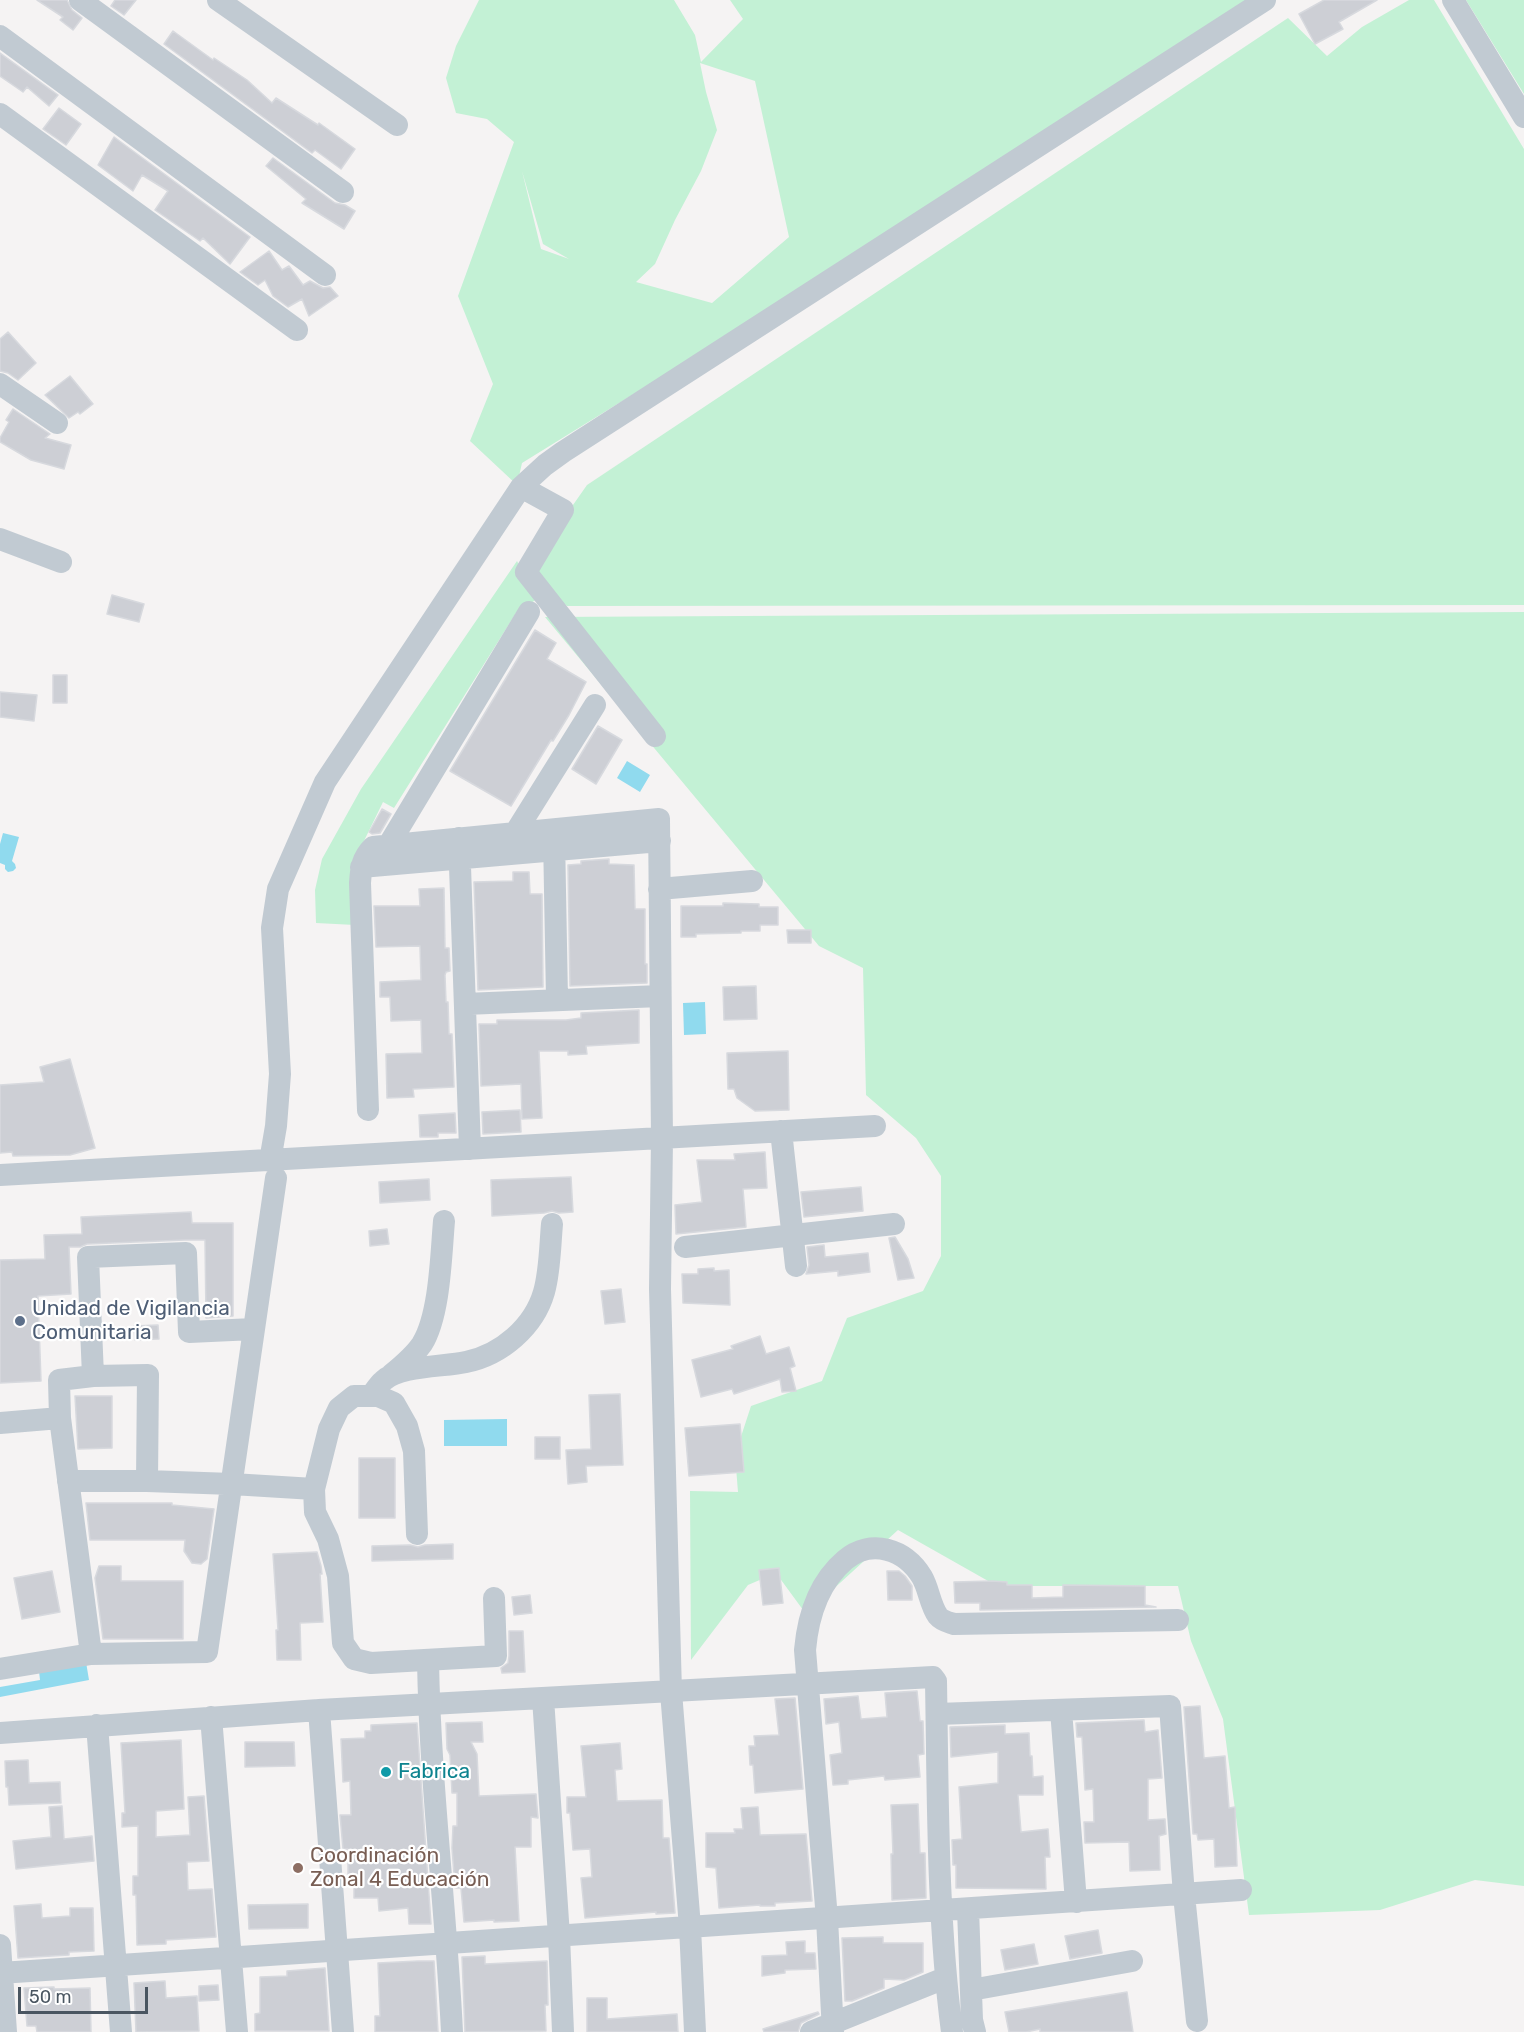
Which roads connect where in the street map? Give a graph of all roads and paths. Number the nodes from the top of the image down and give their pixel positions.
1 (80, 0) edge
2 (218, 0) edge
3 (1265, 0) edge
4 (1453, 0) edge
5 (0, 36) edge
6 (0, 114) edge
7 (1524, 117) edge
8 (397, 125) dead end
9 (343, 192) dead end
10 (325, 275) dead end
11 (297, 330) dead end
12 (0, 384) edge
13 (57, 423) dead end
14 (532, 493) junction
15 (0, 539) edge
16 (62, 562) dead end
17 (529, 612) dead end
18 (595, 705) dead end
19 (655, 736) dead end
20 (515, 833) junction
21 (554, 839) junction
22 (388, 846) junction
23 (459, 848) junction
24 (361, 867) junction
25 (752, 881) dead end
26 (659, 889) junction
27 (660, 996) junction
28 (557, 999) junction
29 (465, 1004) junction
30 (368, 1110) dead end
31 (875, 1126) dead end
32 (781, 1131) junction
33 (662, 1139) junction
34 (470, 1149) junction
35 (275, 1167) junction
36 (0, 1175) edge
37 (444, 1221) dead end
38 (552, 1224) dead end
39 (894, 1224) dead end
40 (793, 1236) junction
41 (686, 1247) dead end
42 (796, 1266) dead end
43 (254, 1329) junction
44 (93, 1376) junction
45 (378, 1388) junction
46 (60, 1418) junction
47 (0, 1422) edge
48 (68, 1481) junction
49 (147, 1481) junction
50 (232, 1484) junction
51 (314, 1490) junction
52 (417, 1534) dead end
53 (494, 1598) dead end
54 (1178, 1620) dead end
55 (91, 1654) junction
56 (428, 1660) junction
57 (0, 1669) edge
58 (807, 1684) junction
59 (671, 1692) junction
60 (543, 1698) junction
61 (429, 1704) junction
62 (319, 1710) junction
63 (1061, 1710) junction
64 (937, 1714) junction
65 (211, 1717) junction
66 (97, 1725) junction
67 (0, 1733) edge
68 (1241, 1890) dead end
69 (1184, 1895) junction
70 (1076, 1902) junction
71 (968, 1909) junction
72 (941, 1911) junction
73 (827, 1919) junction
74 (690, 1927) junction
75 (559, 1936) junction
76 (448, 1944) junction
77 (0, 1945) edge
78 (336, 1951) junction
79 (232, 1958) junction
80 (1132, 1961) dead end
81 (115, 1966) junction
82 (1, 1973) edge
83 (945, 1978) junction
84 (971, 1990) junction
85 (1197, 2021) dead end
86 (833, 2028) edge
87 (6, 2032) edge
88 (121, 2032) edge
89 (237, 2032) edge
90 (343, 2032) edge
91 (452, 2032) edge
92 (563, 2032) edge
93 (695, 2032) edge
94 (811, 2032) edge
95 (952, 2032) edge
96 (975, 2032) edge

1 - 9 street
2 - 8 street
3 - 14 street
4 - 7 street
5 - 10 street
6 - 11 street
12 - 13 street
14 - 19 street
14 - 35 street
15 - 16 street
17 - 22 street
18 - 20 street
20 - 21 street
20 - 23 street
21 - 23 street
21 - 26 street
21 - 28 street
22 - 23 street
22 - 24 street
23 - 24 street
23 - 29 street
24 - 30 street
25 - 26 street
26 - 27 street
27 - 28 street
27 - 33 street
28 - 29 street
29 - 34 street
31 - 32 street
32 - 33 street
32 - 40 street
33 - 34 street
33 - 59 street
34 - 35 street
35 - 36 street
35 - 43 street
37 - 45 street
38 - 45 street
39 - 40 street
40 - 41 street
40 - 42 street
43 - 44 street
43 - 50 street
44 - 46 street
44 - 49 street
45 - 51 street
45 - 52 street
46 - 47 street
46 - 48 street
48 - 49 street
48 - 55 street
49 - 50 street
50 - 51 street
50 - 55 street
51 - 56 street
53 - 56 street
54 - 58 street
55 - 57 street
56 - 61 street
58 - 59 street
58 - 64 street
58 - 73 street
59 - 60 street
59 - 74 street
60 - 61 street
60 - 75 street
61 - 62 street
61 - 76 street
62 - 65 street
62 - 78 street
63 - 64 street
63 - 69 street
63 - 70 street
64 - 72 street
65 - 66 street
65 - 79 street
66 - 67 street
66 - 81 street
68 - 69 street
69 - 70 street
69 - 85 street
70 - 71 street
71 - 72 street
71 - 84 street
72 - 73 street
72 - 83 street
73 - 74 street
73 - 86 street
74 - 75 street
74 - 93 street
75 - 76 street
75 - 92 street
76 - 78 street
76 - 91 street
77 - 82 street
78 - 79 street
78 - 90 street
79 - 81 street
79 - 89 street
80 - 84 street
81 - 82 street
81 - 88 street
82 - 87 street
83 - 86 street
83 - 95 street
84 - 96 street
86 - 94 street

